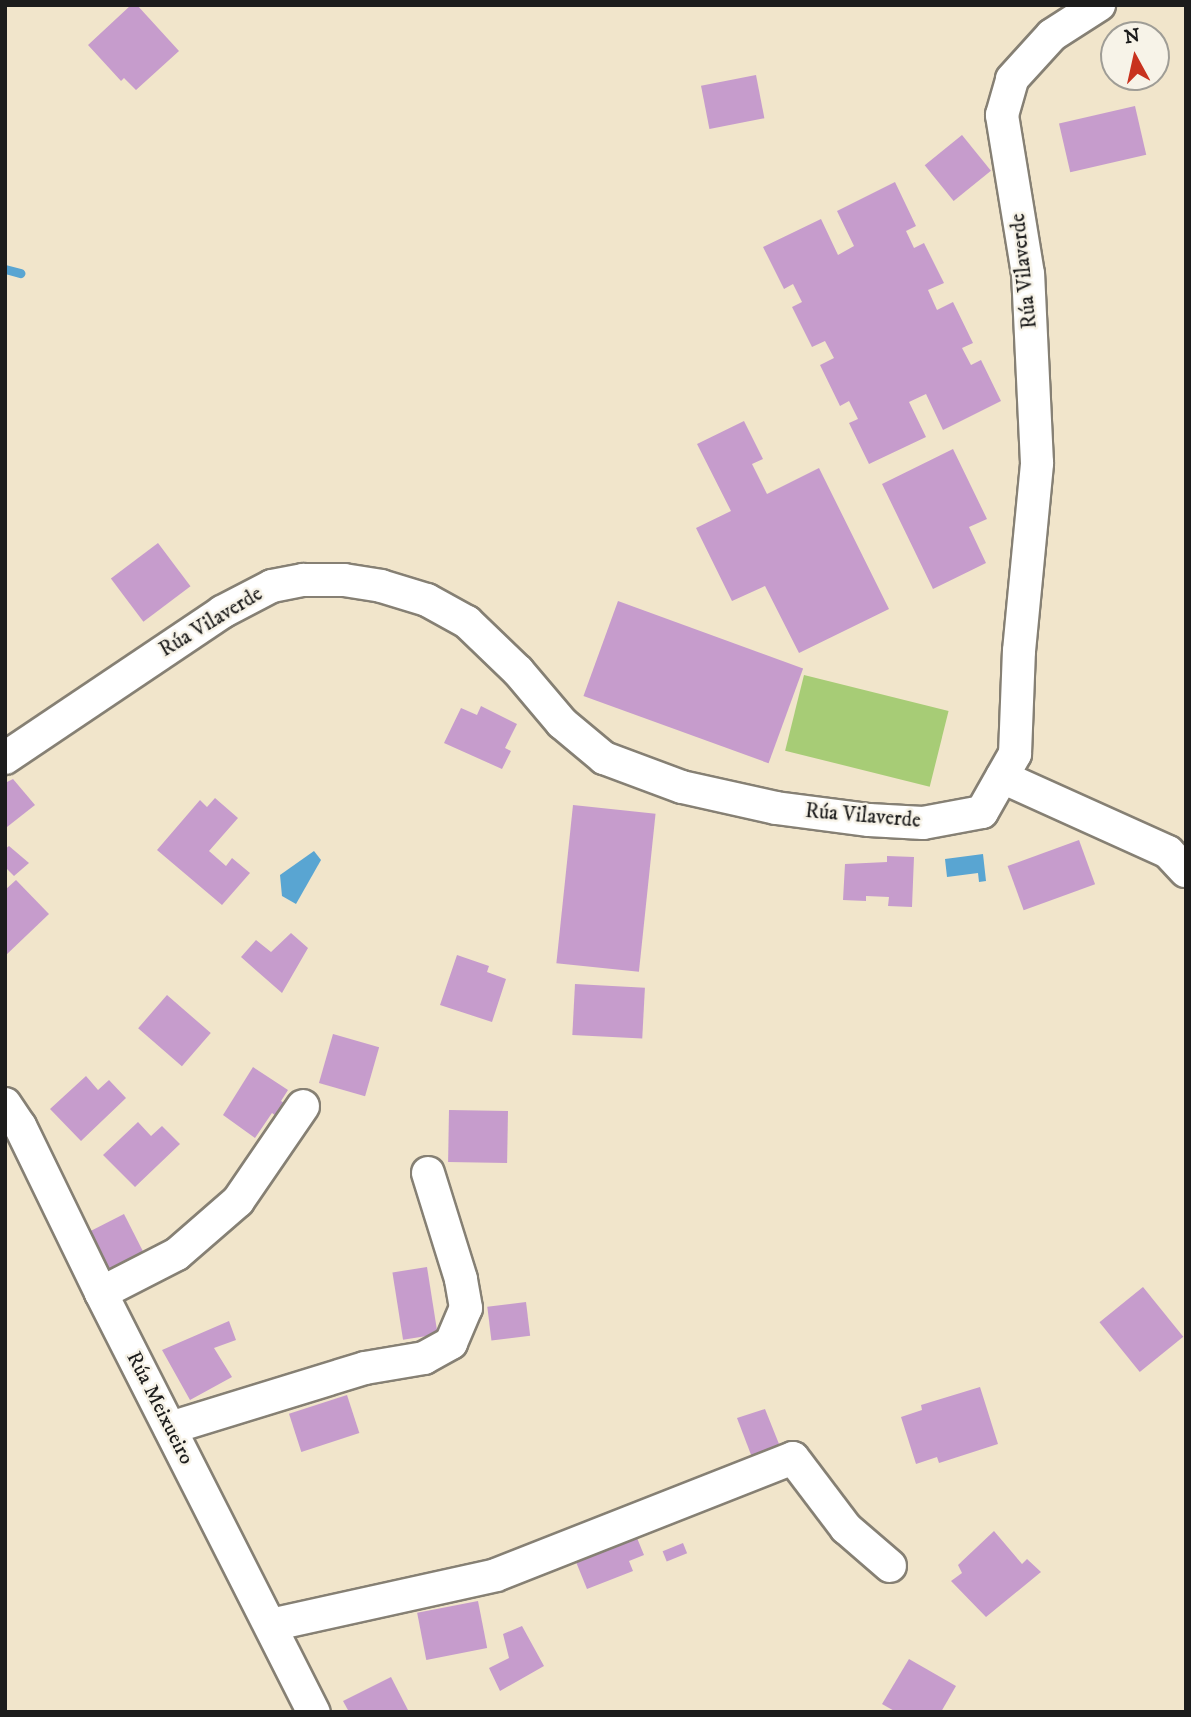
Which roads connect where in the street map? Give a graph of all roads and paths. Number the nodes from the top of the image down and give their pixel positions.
1 (1099, 5) edge
2 (5, 758) edge
3 (1002, 777) junction
4 (1186, 871) edge
5 (5, 1104) edge
6 (303, 1106) dead end
7 (428, 1173) dead end
8 (100, 1293) junction
9 (170, 1428) junction
10 (890, 1566) dead end
11 (271, 1625) junction
12 (314, 1712) edge

1 - 3 street, Rúa Vilaverde
2 - 3 street, Rúa Vilaverde
3 - 4 street
5 - 8 street, Rúa Meixueiro
6 - 8 street
7 - 9 street
8 - 9 street, Rúa Meixueiro
9 - 11 street, Rúa Meixueiro
10 - 11 street
11 - 12 street, Rúa Meixueiro

